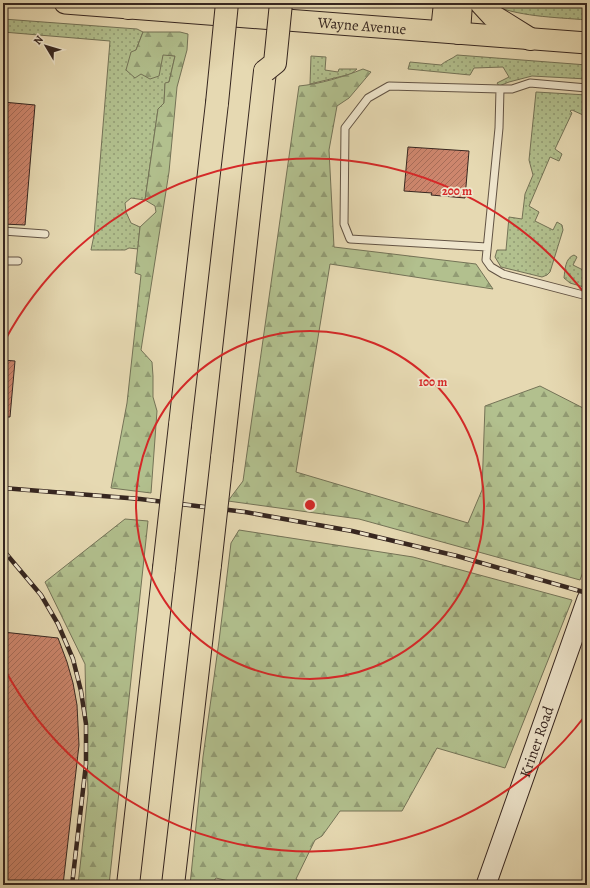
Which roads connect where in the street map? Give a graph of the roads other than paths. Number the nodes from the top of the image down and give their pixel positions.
1 (66, 3) edge
2 (69, 3) edge
3 (227, 3) edge
4 (272, 3) edge
5 (281, 3) edge
6 (445, 3) edge
7 (461, 3) edge
8 (481, 3) edge
9 (125, 5) edge
10 (450, 32) junction
11 (530, 39) junction
12 (587, 43) edge
13 (265, 72) junction
14 (587, 88) edge
15 (500, 89) junction
16 (3, 231) edge
17 (45, 234) dead end
18 (487, 246) junction
19 (3, 261) edge
20 (18, 262) dead end
21 (587, 296) edge
22 (585, 604) edge
23 (128, 885) edge
24 (173, 885) edge
25 (486, 885) edge

1 - 2 main road, Wayne Avenue
2 - 9 main road, Wayne Avenue
3 - 23 highway, bridge
4 - 13 highway
5 - 13 highway, bridge
6 - 10 highway
7 - 10 highway
8 - 11 highway
9 - 10 main road, Wayne Avenue
10 - 11 main road, Wayne Avenue
11 - 12 main road, Wayne Avenue
13 - 24 highway, bridge
14 - 15 lane
15 - 18 lane
15 - 18 lane
16 - 17 lane
18 - 21 lane
19 - 20 lane
22 - 25 street, Kriner Road

